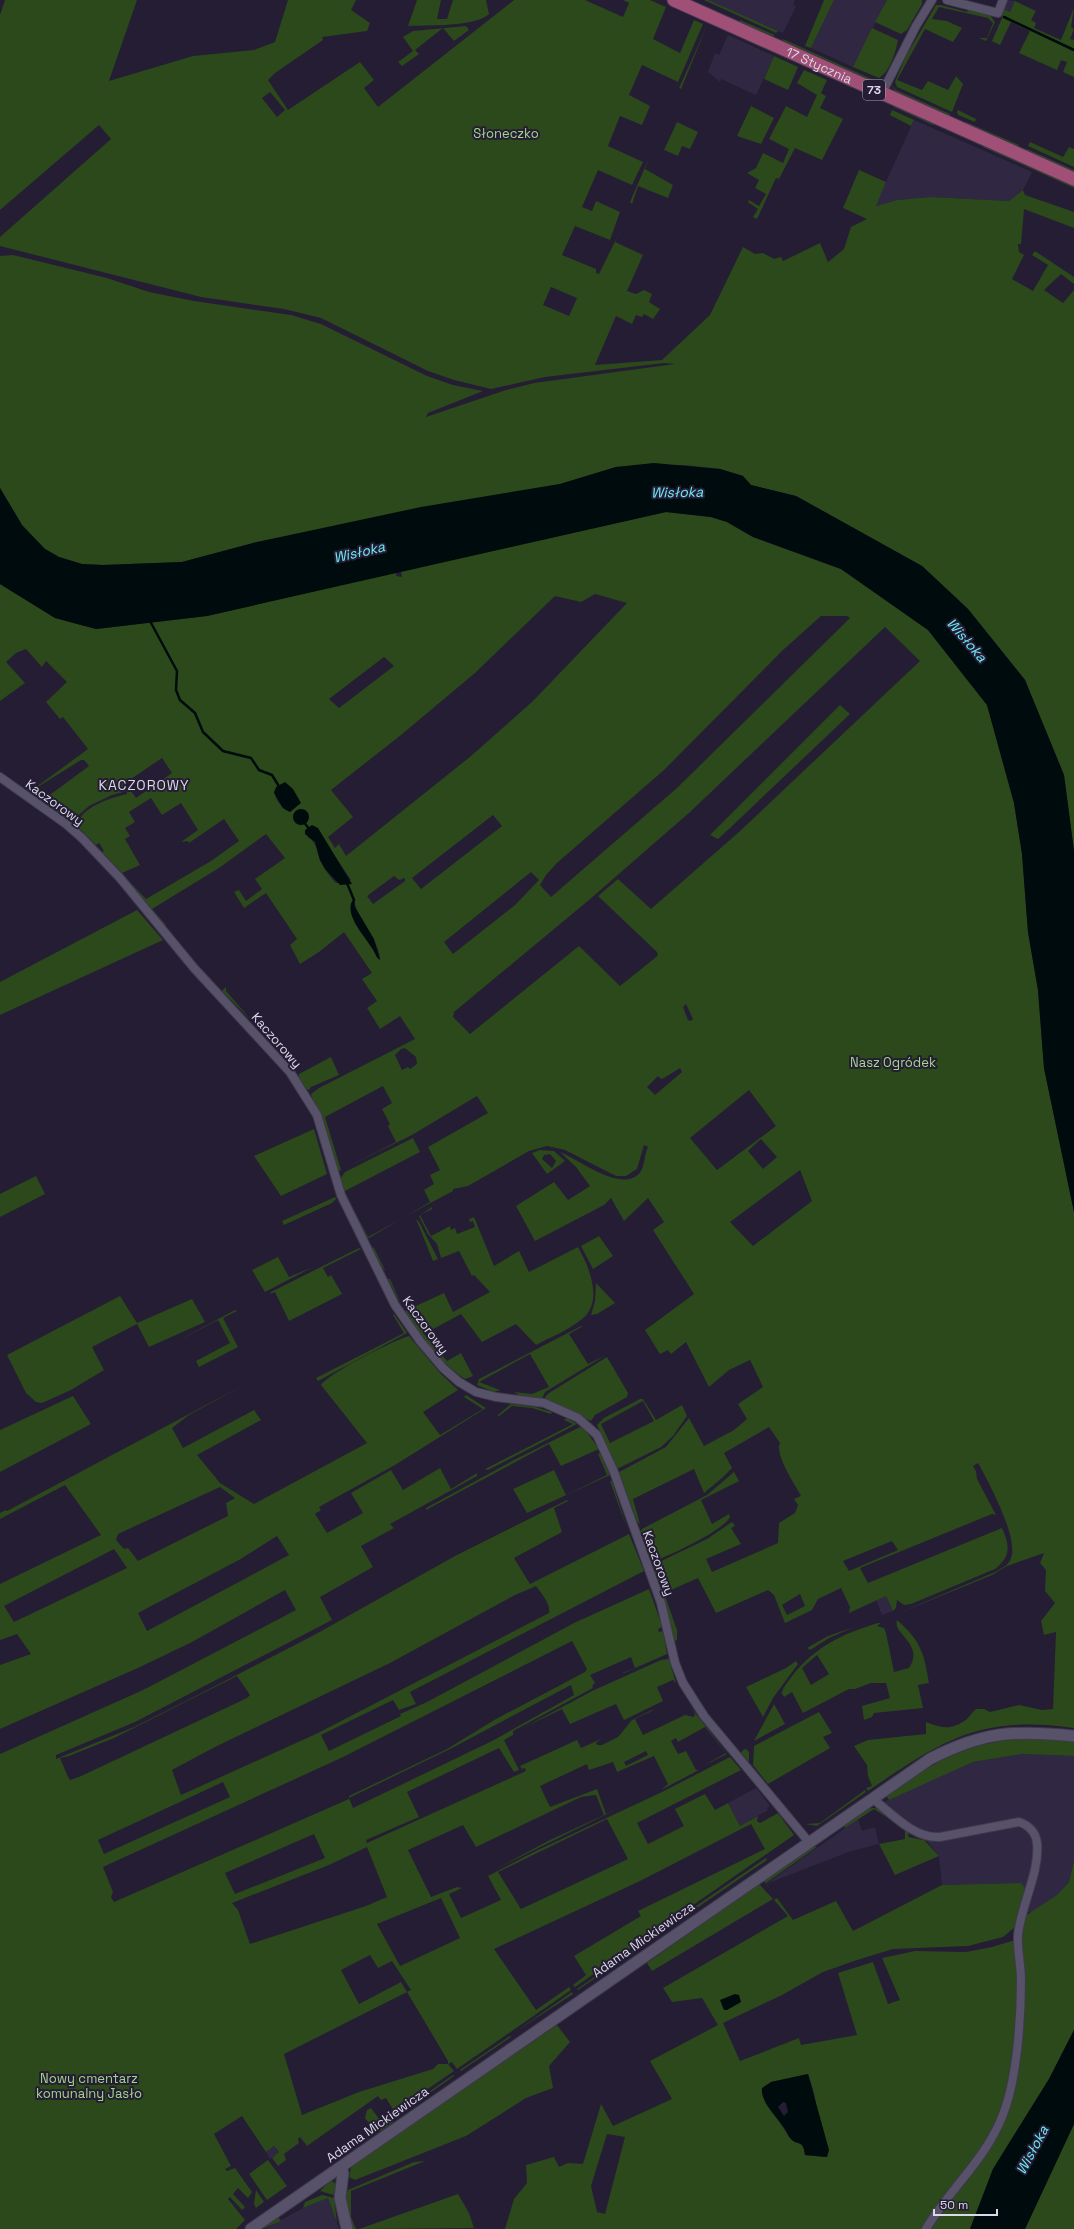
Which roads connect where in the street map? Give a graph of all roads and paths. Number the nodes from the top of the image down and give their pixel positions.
1 (674, 0) edge
2 (932, 0) edge
3 (947, 0) edge
4 (1003, 0) edge
5 (882, 93) junction
6 (1074, 179) edge
7 (0, 777) edge
8 (1074, 1736) edge
9 (872, 1798) junction
10 (808, 1841) junction
11 (340, 2167) junction
12 (251, 2229) edge
13 (347, 2229) edge
14 (926, 2229) edge

1 - 5 main road, 17 Stycznia / 73
2 - 5 street
3 - 4 street
5 - 6 main road, 17 Stycznia / 73
7 - 10 street, Kaczorowy
8 - 9 street, Adama Mickiewicza
9 - 10 street, Adama Mickiewicza
9 - 14 street
10 - 11 street, Adama Mickiewicza
11 - 12 street, Adama Mickiewicza
11 - 13 street

